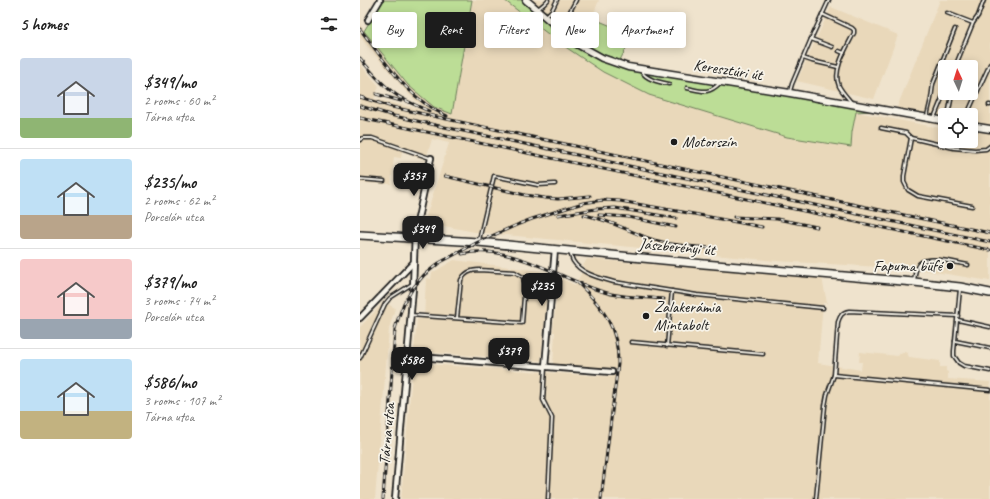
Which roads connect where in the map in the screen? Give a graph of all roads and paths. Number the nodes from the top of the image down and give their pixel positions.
1 (380, 0) edge
2 (526, 0) edge
3 (548, 0) edge
4 (557, 0) edge
5 (576, 0) edge
6 (829, 0) edge
7 (984, 0) edge
8 (537, 9) junction
9 (570, 12) edge
10 (947, 12) dead end
11 (822, 14) junction
12 (546, 17) junction
13 (368, 20) dead end
14 (551, 22) edge
15 (973, 23) junction
16 (955, 29) dead end
17 (811, 39) junction
18 (832, 47) dead end
19 (584, 48) edge
20 (839, 51) dead end
21 (844, 53) junction
22 (803, 58) junction
23 (958, 60) edge
24 (990, 64) edge
25 (838, 66) junction
26 (640, 68) junction
27 (721, 82) junction
28 (669, 84) dead end
29 (687, 88) dead end
30 (790, 94) junction
31 (941, 100) edge
32 (951, 100) dead end
33 (853, 105) junction
34 (949, 108) edge
35 (970, 108) edge
36 (926, 118) junction
37 (933, 119) junction
38 (938, 120) edge
39 (978, 127) edge
40 (881, 128) dead end
41 (990, 129) edge
42 (911, 138) junction
43 (360, 140) edge
44 (990, 146) edge
45 (432, 158) joint
46 (360, 179) edge
47 (384, 181) dead end
48 (555, 184) dead end
49 (972, 206) dead end
50 (360, 235) edge
51 (415, 238) junction
52 (478, 242) junction
53 (555, 249) junction
54 (570, 251) junction
55 (414, 262) junction
56 (968, 265) dead end
57 (914, 282) junction
58 (413, 283) junction
59 (960, 287) junction
60 (672, 291) junction
61 (990, 292) edge
62 (823, 308) dead end
63 (410, 315) junction
64 (958, 316) junction
65 (360, 318) edge
66 (457, 318) junction
67 (958, 320) junction
68 (990, 327) edge
69 (955, 341) junction
70 (631, 342) dead end
71 (668, 346) junction
72 (990, 348) edge
73 (763, 354) dead end
74 (406, 356) junction
75 (360, 358) edge
76 (545, 367) junction
77 (990, 371) edge
78 (612, 372) dead end
79 (834, 375) junction
80 (990, 390) edge
81 (394, 499) edge
82 (548, 499) edge
83 (816, 499) edge

1 - 13 street
2 - 8 main road, Keresztúri út
3 - 8 lane
4 - 12 lane
5 - 9 lane
6 - 11 lane
7 - 15 lane
8 - 12 main road, Keresztúri út
10 - 15 lane
11 - 17 lane
11 - 21 lane
12 - 14 main road, Keresztúri út
15 - 23 lane
16 - 36 lane
17 - 18 lane
17 - 22 lane
19 - 26 main road, Keresztúri út
20 - 21 lane
21 - 25 lane
22 - 25 lane
22 - 30 lane
24 - 35 lane
25 - 33 lane
26 - 27 main road, Keresztúri út
26 - 28 lane
27 - 29 lane
27 - 30 main road, Keresztúri út
30 - 33 main road, Keresztúri út
31 - 37 lane
32 - 34 lane
33 - 36 main road, Keresztúri út
36 - 37 main road, Keresztúri út
37 - 38 main road, Keresztúri út
39 - 41 main road
40 - 42 lane
42 - 44 lane
42 - 49 lane
43 - 45 lane
45 - 51 street, Tárna utca
46 - 47 lane
48 - 52 lane
50 - 51 main road, Jászberényi út
51 - 52 main road, Jászberényi út
51 - 55 street, Tárna utca
52 - 53 main road, Jászberényi út
53 - 54 main road, Jászberényi út
53 - 76 street
54 - 57 main road, Jászberényi út
54 - 60 lane
55 - 58 street, Tárna utca
55 - 65 street
56 - 57 lane
57 - 59 main road, Jászberényi út
58 - 63 street, Tárna utca
58 - 75 lane
59 - 61 main road, Jászberényi út
59 - 64 lane
60 - 62 lane
60 - 71 lane
63 - 66 lane
63 - 74 street, Tárna utca
64 - 67 lane
64 - 79 lane
66 - 66 lane
67 - 68 lane
67 - 69 lane
69 - 72 lane
69 - 77 lane
70 - 71 lane
71 - 73 lane
74 - 76 street
74 - 81 street, Tárna utca
76 - 78 street
76 - 82 lane
79 - 80 lane
79 - 83 lane

